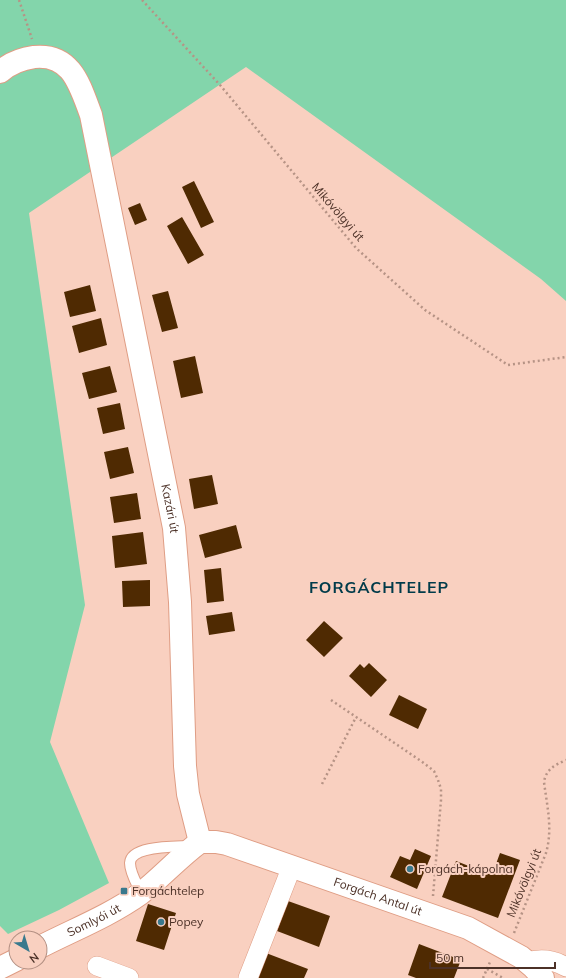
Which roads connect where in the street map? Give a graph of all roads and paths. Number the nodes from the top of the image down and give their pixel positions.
1 (19, 0) edge
2 (142, 0) edge
3 (38, 56) junction
4 (0, 72) edge
5 (566, 357) edge
6 (331, 700) dead end
7 (356, 717) junction
8 (566, 760) edge
9 (322, 784) dead end
10 (198, 844) junction
11 (292, 866) junction
12 (141, 893) junction
13 (431, 915) junction
14 (48, 943) edge
15 (507, 950) junction
16 (527, 962) junction
17 (98, 966) dead end
18 (566, 967) edge
19 (487, 969) dead end
20 (129, 978) edge
21 (248, 978) edge
22 (503, 978) edge
23 (543, 978) edge

1 - 3 path
2 - 5 path, Mikóvölgyi út
3 - 4 street
3 - 10 street, Kazári út
6 - 7 path
7 - 9 path
7 - 13 path
8 - 15 path, Mikóvölgyi út
10 - 11 street, Forgách Antal út
10 - 12 street, Somlyói út
10 - 12 lane
11 - 13 street, Forgách Antal út
11 - 21 street
12 - 14 street, Somlyói út
13 - 15 street, Forgách Antal út
15 - 16 street, Forgách Antal út
16 - 18 street
16 - 23 street, Forgách Antal út
17 - 20 street
19 - 22 path

